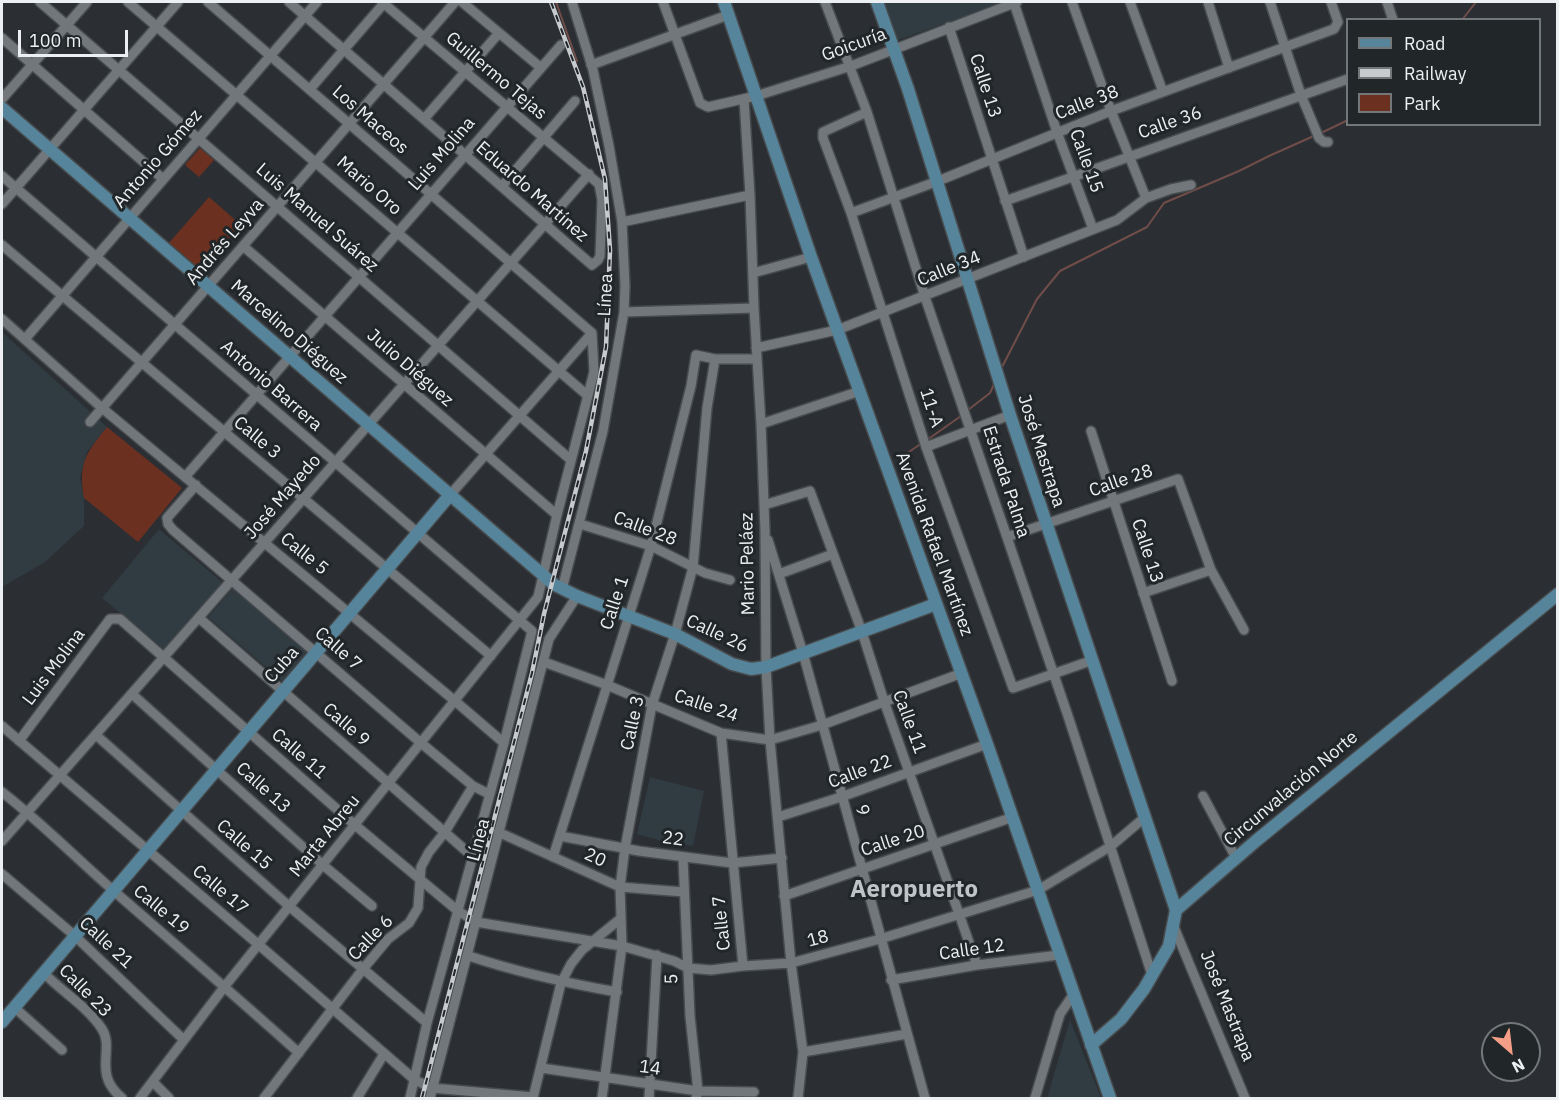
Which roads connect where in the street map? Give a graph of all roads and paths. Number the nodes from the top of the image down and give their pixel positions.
1 (40, 2) edge
2 (87, 2) edge
3 (128, 2) edge
4 (178, 2) edge
5 (208, 2) edge
6 (289, 2) edge
7 (316, 2) edge
8 (383, 2) edge
9 (455, 2) edge
10 (462, 2) edge
11 (572, 2) edge
12 (663, 2) edge
13 (724, 2) edge
14 (825, 2) edge
15 (877, 2) edge
16 (1016, 2) edge
17 (1072, 2) edge
18 (1130, 2) edge
19 (1208, 2) edge
20 (1270, 2) edge
21 (1331, 2) edge
22 (1387, 2) edge
23 (305, 15) junction
24 (728, 15) junction
25 (1392, 18) edge
26 (66, 24) junction
27 (157, 26) junction
28 (949, 27) junction
29 (499, 33) junction
30 (674, 34) junction
31 (424, 37) junction
32 (2, 38) edge
33 (561, 45) dead end
34 (1284, 47) junction
35 (344, 49) junction
36 (894, 49) junction
37 (270, 55) junction
38 (31, 65) junction
39 (591, 65) junction
40 (851, 66) junction
41 (540, 67) junction
42 (1229, 68) junction
43 (119, 69) junction
44 (466, 71) junction
45 (1346, 79) edge
46 (383, 84) junction
47 (310, 89) junction
48 (1164, 92) junction
49 (237, 94) junction
50 (1301, 95) junction
51 (750, 97) junction
52 (2, 99) edge
53 (575, 101) dead end
54 (505, 106) junction
55 (2, 108) edge
56 (84, 110) junction
57 (1111, 111) junction
58 (867, 112) junction
59 (424, 119) junction
60 (349, 124) junction
61 (1057, 132) junction
62 (544, 137) junction
63 (198, 138) junction
64 (1328, 142) dead end
65 (50, 149) junction
66 (464, 154) junction
67 (1128, 156) junction
68 (991, 160) junction
69 (316, 162) junction
70 (589, 174) junction
71 (2, 176) edge
72 (1074, 176) junction
73 (163, 179) junction
74 (938, 181) junction
75 (1191, 185) dead end
76 (502, 186) junction
77 (15, 188) junction
78 (429, 194) junction
79 (750, 195) junction
80 (1144, 195) junction
81 (895, 196) junction
82 (1005, 201) junction
83 (2, 204) edge
84 (277, 206) junction
85 (851, 213) junction
86 (129, 218) junction
87 (622, 222) junction
88 (546, 224) junction
89 (1093, 229) junction
90 (397, 232) junction
91 (2, 245) edge
92 (243, 246) junction
93 (811, 256) junction
94 (96, 257) junction
95 (1024, 257) junction
96 (510, 263) junction
97 (592, 265) joint
98 (753, 273) junction
99 (358, 276) junction
100 (968, 280) junction
101 (209, 286) junction
102 (62, 296) junction
103 (925, 297) junction
104 (477, 301) junction
105 (753, 308) junction
106 (624, 312) junction
107 (883, 314) junction
108 (324, 315) junction
109 (2, 319) edge
110 (175, 325) junction
111 (837, 330) junction
112 (592, 333) junction
113 (25, 339) junction
114 (438, 345) junction
115 (756, 348) junction
116 (289, 356) junction
117 (715, 359) junction
118 (757, 359) junction
119 (142, 363) junction
120 (559, 371) junction
121 (404, 384) junction
122 (860, 391) junction
123 (256, 394) junction
124 (587, 395) junction
125 (102, 408) junction
126 (519, 415) junction
127 (1010, 415) junction
128 (90, 422) dead end
129 (761, 424) junction
130 (369, 425) junction
131 (223, 431) junction
132 (972, 431) junction
133 (1091, 431) dead end
134 (926, 447) junction
135 (485, 454) junction
136 (571, 460) junction
137 (336, 463) junction
138 (185, 477) junction
139 (196, 485) junction
140 (450, 495) junction
141 (303, 499) junction
142 (1113, 501) junction
143 (764, 505) junction
144 (557, 515) junction
145 (1047, 523) junction
146 (580, 524) junction
147 (765, 531) junction
148 (418, 533) junction
149 (1007, 537) junction
150 (264, 543) junction
151 (651, 546) junction
152 (833, 554) junction
153 (693, 567) junction
154 (387, 569) junction
155 (1211, 570) junction
156 (779, 574) junction
157 (543, 575) junction
158 (232, 580) junction
159 (730, 580) dead end
160 (557, 586) junction
161 (1143, 593) junction
162 (1557, 594) edge
163 (577, 596) junction
164 (538, 597) joint
165 (936, 604) junction
166 (350, 613) junction
167 (628, 616) junction
168 (199, 618) junction
169 (120, 619) joint
170 (519, 620) junction
171 (1244, 630) dead end
172 (862, 632) junction
173 (675, 634) junction
174 (316, 652) junction
175 (803, 653) junction
176 (491, 656) junction
177 (164, 658) junction
178 (1093, 660) junction
179 (544, 662) junction
180 (766, 667) junction
181 (962, 674) junction
182 (1054, 674) junction
183 (1172, 681) dead end
184 (608, 685) junction
185 (282, 692) junction
186 (132, 694) junction
187 (455, 700) junction
188 (884, 701) junction
189 (652, 705) junction
190 (822, 725) junction
191 (2, 726) edge
192 (248, 731) junction
193 (721, 733) junction
194 (96, 735) junction
195 (770, 740) junction
196 (19, 741) junction
197 (421, 743) junction
198 (504, 743) junction
199 (987, 744) junction
200 (217, 769) junction
201 (910, 772) junction
202 (61, 776) junction
203 (388, 783) junction
204 (473, 786) junction
205 (2, 792) edge
206 (489, 794) junction
207 (1203, 796) dead end
208 (841, 797) junction
209 (181, 811) junction
210 (27, 812) junction
211 (778, 817) junction
212 (1013, 817) junction
213 (1144, 818) junction
214 (355, 825) junction
215 (445, 832) junction
216 (498, 832) junction
217 (560, 836) junction
218 (2, 841) edge
219 (935, 844) junction
220 (1111, 846) junction
221 (625, 848) junction
222 (148, 850) junction
223 (472, 856) junction
224 (553, 858) junction
225 (683, 858) junction
226 (782, 858) junction
227 (1236, 858) junction
228 (732, 863) junction
229 (323, 865) junction
230 (861, 869) junction
231 (2, 874) edge
232 (421, 881) junction
233 (620, 887) junction
234 (1038, 890) junction
235 (113, 891) junction
236 (684, 892) junction
237 (784, 896) junction
238 (372, 906) dead end
239 (290, 907) junction
240 (1176, 910) junction
241 (458, 911) junction
242 (960, 913) junction
243 (620, 919) junction
244 (476, 922) junction
245 (1174, 927) junction
246 (75, 936) junction
247 (880, 939) junction
248 (592, 941) junction
249 (259, 945) junction
250 (622, 946) junction
251 (657, 955) junction
252 (469, 956) junction
253 (1059, 956) junction
254 (790, 963) junction
255 (977, 965) junction
256 (743, 966) junction
257 (688, 968) junction
258 (363, 969) junction
259 (44, 972) junction
260 (1152, 975) junction
261 (891, 980) junction
262 (561, 983) junction
263 (225, 986) junction
264 (617, 992) junction
265 (1074, 995) junction
266 (14, 1007) junction
267 (333, 1009) junction
268 (2, 1022) edge
269 (427, 1023) junction
270 (907, 1034) junction
271 (184, 1040) junction
272 (1091, 1045) junction
273 (62, 1050) dead end
274 (803, 1052) junction
275 (299, 1053) junction
276 (384, 1054) junction
277 (542, 1068) junction
278 (605, 1077) junction
279 (415, 1080) junction
280 (153, 1082) junction
281 (651, 1085) junction
282 (448, 1090) junction
283 (754, 1092) dead end
284 (431, 1093) edge
285 (697, 1094) edge
286 (267, 1097) edge
287 (122, 1098) edge
288 (140, 1098) edge
289 (169, 1098) edge
290 (357, 1098) edge
291 (410, 1098) edge
292 (437, 1098) edge
293 (533, 1098) edge
294 (602, 1098) edge
295 (649, 1098) edge
296 (798, 1098) edge
297 (925, 1098) edge
298 (1035, 1098) edge
299 (1110, 1098) edge
300 (1245, 1098) edge

1 - 26 street, Luis Manuel Suárez
2 - 26 street
3 - 27 street, Mario Oro
4 - 27 street
5 - 37 street, Los Maceos
6 - 23 street, Eduardo Martínez
7 - 23 street, Antonio Gómez
8 - 31 street, Guillermo Tejas
8 - 35 street
9 - 31 street, Andrés Leyva
10 - 29 street
11 - 39 street, Línea
12 - 30 street
13 - 24 street, Avenida Rafael Martínez
14 - 40 street, Estrada Palma
15 - 36 street, José Mastrapa
16 - 28 street, Goicuría
16 - 61 street, Calle 15
17 - 57 street
18 - 48 street
19 - 42 street
20 - 34 street
21 - 34 street, Calle 38
22 - 25 street
23 - 35 street, Eduardo Martínez
23 - 37 street, Antonio Gómez
24 - 30 street
24 - 51 street, Avenida Rafael Martínez
26 - 38 street
26 - 43 street, Luis Manuel Suárez
27 - 43 street
27 - 49 street, Mario Oro
28 - 36 street, Goicuría
28 - 68 street, Calle 13
29 - 41 street
29 - 44 street
30 - 39 street
30 - 51 street, Goicuría
31 - 44 street, Guillermo Tejas
31 - 46 street, Andrés Leyva
32 - 38 street
33 - 41 street, Luis Molina
34 - 42 street, Calle 38
34 - 50 street
35 - 46 street, Eduardo Martínez
35 - 47 street
36 - 40 street, Goicuría
36 - 74 street, José Mastrapa
37 - 47 street, Los Maceos
37 - 49 street, Antonio Gómez
38 - 52 street
38 - 56 street
39 - 87 street, Línea
40 - 51 street, Goicuría
40 - 58 street, Estrada Palma
41 - 54 street, Luis Molina
42 - 48 street, Calle 38
43 - 56 street
43 - 63 street, Luis Manuel Suárez
44 - 54 street, Guillermo Tejas
44 - 59 street
45 - 50 street, Calle 36
46 - 59 street, Eduardo Martínez
46 - 60 street, Andrés Leyva
47 - 60 street, Los Maceos
48 - 57 street, Calle 38
49 - 63 street, Antonio Gómez
49 - 69 street, Mario Oro
50 - 64 street
50 - 67 street, Calle 36
51 - 79 street, Mario Peláez
51 - 93 street, Avenida Rafael Martínez
53 - 62 street
54 - 62 street, Guillermo Tejas
54 - 66 street, Luis Molina
55 - 65 street, Marcelino Diéguez
56 - 65 street
56 - 73 street
57 - 61 street, Calle 38
57 - 67 street
58 - 81 street, Estrada Palma
58 - 85 street, 11-A
59 - 66 street, Eduardo Martínez
60 - 69 street, Andrés Leyva
60 - 78 street, Los Maceos
61 - 68 street, Calle 38
61 - 72 street, Calle 15
62 - 70 street, Guillermo Tejas
62 - 76 street
63 - 73 street, Antonio Gómez
63 - 84 street, Luis Manuel Suárez
65 - 77 street
65 - 86 street, Marcelino Diéguez
66 - 76 street, Eduardo Martínez
66 - 78 street, Luis Molina
67 - 72 street, Calle 36
67 - 80 street
68 - 74 street, Calle 38
68 - 82 street, Calle 13
69 - 84 street, Andrés Leyva
69 - 90 street, Mario Oro
70 - 88 street, José Mayedo
70 - 97 street, Línea
71 - 77 street, Antonio Barrera
72 - 82 street, Calle 36
72 - 89 street, Calle 15
73 - 86 street, Antonio Gómez
74 - 81 street, Calle 38
74 - 100 street, José Mastrapa
75 - 80 street, Calle 34
76 - 88 street, Eduardo Martínez
77 - 83 street
77 - 94 street, Antonio Barrera
78 - 90 street, Luis Molina
78 - 96 street, Los Maceos
79 - 87 street
79 - 98 street, Mario Peláez
80 - 89 street, Calle 34
81 - 85 street, Calle 38
81 - 103 street, Estrada Palma
82 - 95 street, Calle 13
84 - 92 street, Andrés Leyva
84 - 99 street, Luis Manuel Suárez
85 - 107 street, 11-A
86 - 94 street, Antonio Gómez
86 - 101 street, Marcelino Diéguez
87 - 106 street, Línea
88 - 96 street, José Mayedo
88 - 97 street, Eduardo Martínez
89 - 95 street, Calle 34
90 - 99 street, Luis Molina
90 - 104 street, Mario Oro
91 - 102 street, Calle 3
92 - 101 street, Andrés Leyva
92 - 108 street, Julio Diéguez
93 - 98 street
93 - 111 street, Avenida Rafael Martínez
94 - 102 street, Antonio Gómez
94 - 110 street, Antonio Barrera
95 - 100 street, Calle 34
96 - 104 street, José Mayedo
96 - 112 street, Los Maceos
98 - 105 street, Mario Peláez
99 - 108 street, Luis Molina
99 - 114 street, Luis Manuel Suárez
100 - 103 street, Calle 34
100 - 127 street, José Mastrapa
101 - 110 street, Andrés Leyva
101 - 116 street, Marcelino Diéguez
102 - 113 street, Antonio Gómez
102 - 119 street, Calle 3
103 - 107 street, Calle 34
103 - 132 street, Estrada Palma
104 - 114 street, José Mayedo
104 - 120 street, Mario Oro
105 - 106 street
105 - 115 street, Mario Peláez
106 - 146 street, Línea
107 - 111 street, Calle 34
107 - 134 street, 11-A
108 - 116 street, Luis Molina
108 - 121 street, Julio Diéguez
109 - 113 street, Calle 5
110 - 119 street, Andrés Leyva
110 - 123 street, Antonio Barrera
111 - 115 street, Calle 34
111 - 122 street, Avenida Rafael Martínez
112 - 120 street, Cuba
112 - 124 street, Línea
113 - 125 street, Calle 5
114 - 121 street, José Mayedo
114 - 126 street, Luis Manuel Suárez
115 - 118 street, Mario Peláez
116 - 123 street, Luis Molina
116 - 130 street, Marcelino Diéguez
117 - 118 street
117 - 151 street, Calle 1
117 - 153 street, Calle 3
118 - 129 street, Mario Peláez
119 - 125 street, Andrés Leyva
119 - 131 street, Calle 3
120 - 124 street, Mario Oro
120 - 126 street, Cuba
121 - 130 street, José Mayedo
121 - 135 street, Julio Diéguez
122 - 129 street
122 - 165 street, Avenida Rafael Martínez
123 - 131 street, Luis Molina
123 - 137 street, Antonio Barrera
124 - 136 street, Línea
125 - 128 street, Andrés Leyva
125 - 138 street, Calle 5
126 - 135 street, Cuba
126 - 136 street, Luis Manuel Suárez
127 - 132 street
127 - 145 street, José Mastrapa
129 - 143 street, Mario Peláez
130 - 137 street, José Mayedo
130 - 140 street, Marcelino Diéguez
131 - 138 street, Luis Molina
131 - 141 street, Calle 3
132 - 134 street
132 - 149 street, Estrada Palma
133 - 142 street, Calle 13
134 - 182 street, 11-A
135 - 140 street, Cuba
135 - 144 street, Julio Diéguez
136 - 144 street, Línea
137 - 141 street, José Mayedo
137 - 148 street, Antonio Barrera
138 - 139 street, Calle 5
139 - 150 street, Calle 5
139 - 158 street, Calle 7
140 - 148 street, Cuba
140 - 157 street, Marcelino Diéguez
141 - 150 street, José Mayedo
141 - 154 street, Calle 3
142 - 145 street, Calle 28
142 - 155 street, Calle 28
142 - 161 street, Calle 13
143 - 147 street, Mario Peláez
143 - 152 street, Calle 11
144 - 157 street, Línea
145 - 149 street, Calle 28
145 - 178 street, José Mastrapa
146 - 151 street, Calle 28
146 - 160 street, Línea
147 - 156 street, 9
147 - 180 street, Mario Peláez
148 - 154 street, Cuba
148 - 170 street, Antonio Barrera
149 - 182 street, Estrada Palma
150 - 158 street, José Mayedo
150 - 166 street, Calle 5
151 - 153 street, Calle 28
151 - 167 street, Calle 1
152 - 156 street
152 - 172 street, Calle 11
153 - 159 street, Calle 28
153 - 173 street, Calle 3
154 - 166 street, Cuba
154 - 176 street, Calle 3
155 - 161 street
155 - 171 street
156 - 175 street, 9
157 - 160 street, Marcelino Diéguez
157 - 164 street, Línea
158 - 168 street, José Mayedo
158 - 174 street, Calle 7
160 - 163 street, Calle 26
161 - 183 street, Calle 13
162 - 227 street, Circunvalación Norte
163 - 167 street, Calle 26
163 - 179 street, Línea
164 - 170 street, Marta Abreu
165 - 172 street, Calle 26
165 - 181 street, Avenida Rafael Martínez
166 - 174 street, Cuba
166 - 187 street, Calle 5
167 - 173 street, Calle 26
167 - 184 street, Calle 1
168 - 177 street, José Mayedo
168 - 185 street, Calle 9
169 - 177 street, Calle 11
169 - 196 street, Luis Molina
170 - 176 street, Marta Abreu
170 - 198 street, Línea
172 - 175 street, Calle 26
172 - 188 street, Calle 11
173 - 180 street, Calle 26
173 - 189 street, Calle 3
174 - 185 street, Cuba
174 - 197 street, Calle 7
175 - 180 street, Calle 26
175 - 190 street, 9
176 - 187 street, Marta Abreu
177 - 186 street, José Mayedo
177 - 192 street, Calle 11
178 - 182 street
178 - 213 street, José Mastrapa
179 - 184 street, Calle 24
179 - 216 street, Línea
180 - 195 street, Mario Peláez
181 - 188 street, Calle 24
181 - 199 street, Avenida Rafael Martínez
182 - 220 street, Estrada Palma
184 - 189 street, Calle 24
184 - 217 street, Calle 1
185 - 192 street, Cuba
185 - 203 street, Calle 9
186 - 194 street, José Mayedo
186 - 200 street, Calle 13
187 - 197 street, Marta Abreu
187 - 198 street, Calle 5
188 - 190 street, Calle 24
188 - 201 street, Calle 11
189 - 193 street, Calle 24
189 - 221 street, Calle 3
190 - 195 street, Calle 24
190 - 208 street, 9
191 - 196 street, Calle 17
192 - 200 street, Cuba
192 - 214 street, Calle 11
193 - 195 street, Calle 24
193 - 228 street, Calle 7
194 - 202 street, José Mayedo
194 - 209 street, Calle 15
195 - 211 street, Mario Peláez
196 - 202 street, Calle 17
197 - 203 street, Marta Abreu
197 - 204 street, Calle 7
198 - 206 street, Línea
199 - 201 street, Calle 22
199 - 212 street, Avenida Rafael Martínez
200 - 209 street, Cuba
200 - 229 street, Calle 13
201 - 208 street, Calle 22
201 - 219 street, Calle 11
202 - 210 street, José Mayedo
202 - 222 street, Calle 17
203 - 214 street, Marta Abreu
203 - 215 street, Calle 9
204 - 206 street, Calle 7
204 - 215 street, Calle 6
205 - 210 street, Calle 19
206 - 223 street, Línea
207 - 227 street
208 - 211 street, Calle 22
208 - 230 street, 9
209 - 222 street, Cuba
209 - 239 street, Calle 15
210 - 218 street, José Mayedo
210 - 235 street, Calle 19
211 - 226 street, Mario Peláez
212 - 219 street, Calle 20
212 - 234 street, Avenida Rafael Martínez
213 - 220 street, 18
213 - 240 street, José Mastrapa
214 - 229 street, Marta Abreu
214 - 232 street, Calle 11
215 - 223 street, Calle 9
215 - 232 street, Calle 6
216 - 224 street, 20
216 - 244 street, Línea
217 - 221 street, 22
217 - 224 street, Calle 1
219 - 230 street, Calle 20
219 - 242 street, Calle 11
220 - 234 street, 18
220 - 260 street, Estrada Palma
221 - 225 street, 22
221 - 233 street, Calle 3
222 - 235 street, Cuba
222 - 249 street, Calle 17
223 - 241 street, Línea
224 - 233 street, 20
225 - 228 street, 22
225 - 236 street, 5
226 - 228 street, 22
226 - 237 street, Mario Peláez
227 - 240 street, Circunvalación Norte
228 - 256 street, Calle 7
229 - 238 street, Calle 13
229 - 239 street, Marta Abreu
230 - 237 street, Calle 20
230 - 247 street, 9
231 - 246 street, Calle 21
232 - 241 street, Calle 11
232 - 258 street, Calle 6
233 - 236 street, 20
233 - 243 street, Calle 3
234 - 242 street, 18
234 - 253 street, Avenida Rafael Martínez
235 - 246 street, Cuba
235 - 263 street, Calle 19
236 - 257 street, 5
237 - 254 street, Mario Peláez
239 - 249 street, Marta Abreu
239 - 258 street, Calle 15
240 - 245 street
241 - 244 street, Calle 11
241 - 269 street, Línea
242 - 247 street, 18
242 - 255 street, Calle 11
243 - 248 street
243 - 250 street, Calle 3
244 - 248 street, 18
244 - 252 street, Línea
245 - 260 street
245 - 300 street, José Mastrapa
246 - 259 street, Cuba
246 - 271 street, Calle 21
247 - 254 street, 18
247 - 261 street, 9
248 - 250 street, 18
248 - 262 street
249 - 263 street, Marta Abreu
249 - 267 street, Calle 17
250 - 251 street, 18
250 - 264 street, Calle 3
251 - 257 street, 18
251 - 281 street
252 - 262 street
252 - 284 street, Línea
253 - 255 street, Calle 12
253 - 265 street, Avenida Rafael Martínez
254 - 256 street, 18
254 - 274 street, Mario Peláez
255 - 261 street, Calle 12
256 - 257 street, 18
257 - 285 street, 5
258 - 267 street, Calle 6
258 - 269 street, Calle 15
259 - 266 street, Cuba
259 - 287 street, Calle 23
260 - 272 street
261 - 270 street, 9
262 - 264 street
262 - 277 street
263 - 271 street, Marta Abreu
263 - 275 street, Calle 19
264 - 278 street, Calle 3
265 - 272 street, Avenida Rafael Martínez
265 - 298 street
266 - 268 street, Cuba
266 - 273 street
267 - 275 street, Calle 6
267 - 276 street, Calle 17
269 - 279 street, Línea
270 - 274 street
270 - 297 street, 9
271 - 280 street, Marta Abreu
272 - 299 street, Avenida Rafael Martínez
274 - 296 street, Mario Peláez
275 - 286 street, Calle 6
276 - 279 street, Calle 17
276 - 290 street
277 - 278 street, 14
277 - 293 street
278 - 281 street, 14
278 - 294 street, Calle 3
279 - 284 street
279 - 291 street, Línea
280 - 288 street, Marta Abreu
280 - 289 street
281 - 285 street, 14
281 - 295 street
282 - 284 street
282 - 292 street
282 - 293 street
283 - 285 street, 14

